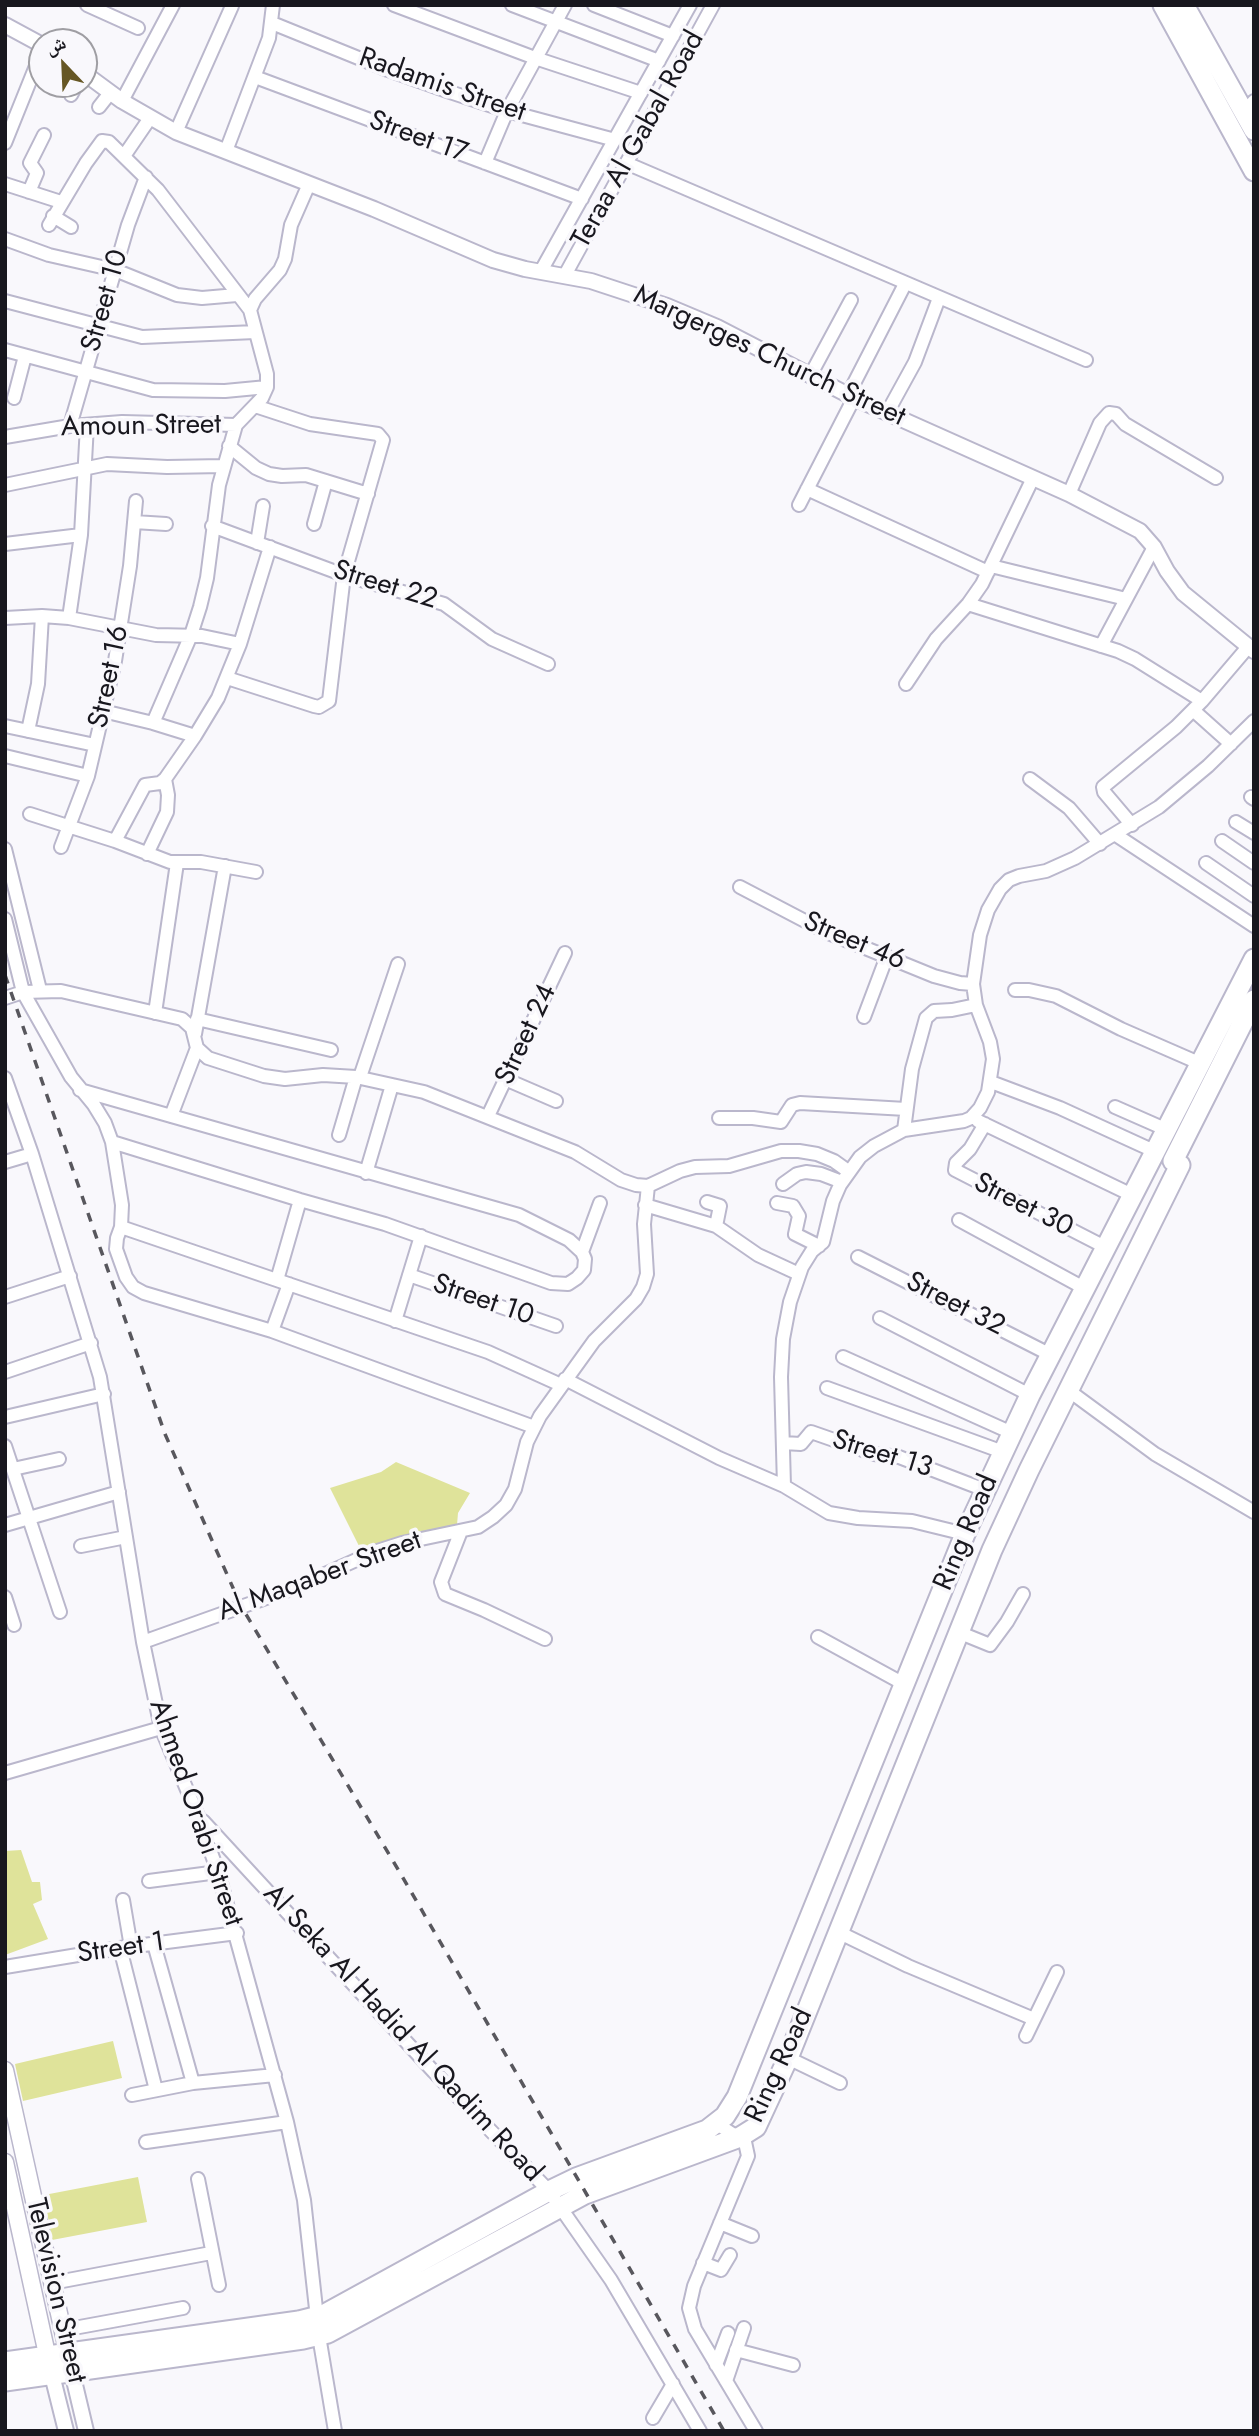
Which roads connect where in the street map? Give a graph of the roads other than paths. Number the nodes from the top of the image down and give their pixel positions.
1 (87, 5) edge
2 (173, 5) edge
3 (273, 5) edge
4 (394, 5) edge
5 (512, 5) edge
6 (565, 5) edge
7 (594, 5) edge
8 (690, 5) edge
9 (713, 5) edge
10 (1163, 5) edge
11 (1184, 5) edge
12 (232, 6) edge
13 (556, 22) junction
14 (272, 23) junction
15 (5, 24) edge
16 (138, 28) dead end
17 (673, 36) junction
18 (28, 37) edge
19 (535, 58) junction
20 (659, 61) junction
21 (1222, 73) junction
22 (255, 76) junction
23 (28, 82) edge
24 (98, 84) edge
25 (1208, 87) junction
26 (641, 93) junction
27 (116, 97) junction
28 (1249, 106) edge
29 (99, 107) dead end
30 (507, 111) junction
31 (150, 118) junction
32 (9, 124) edge
33 (1254, 130) edge
34 (176, 132) junction
35 (44, 135) dead end
36 (615, 140) junction
37 (5, 143) edge
38 (226, 151) junction
39 (124, 156) junction
40 (485, 163) junction
41 (626, 163) junction
42 (1254, 170) edge
43 (146, 177) junction
44 (5, 184) edge
45 (309, 184) junction
46 (29, 192) junction
47 (582, 199) junction
48 (61, 202) junction
49 (71, 227) dead end
50 (5, 239) edge
51 (115, 270) junction
52 (541, 271) junction
53 (565, 275) junction
54 (905, 284) junction
55 (237, 295) junction
56 (939, 298) junction
57 (851, 300) dead end
58 (5, 301) edge
59 (250, 310) junction
60 (99, 326) junction
61 (255, 332) junction
62 (5, 350) edge
63 (25, 356) junction
64 (1086, 360) dead end
65 (85, 373) junction
66 (810, 376) junction
67 (267, 387) junction
68 (851, 396) junction
69 (14, 398) dead end
70 (255, 407) junction
71 (887, 413) junction
72 (87, 425) junction
73 (236, 425) junction
74 (70, 426) junction
75 (5, 437) edge
76 (229, 446) junction
77 (223, 466) junction
78 (86, 467) junction
79 (1033, 478) junction
80 (1216, 478) dead end
81 (326, 481) junction
82 (5, 485) edge
83 (807, 489) junction
84 (1069, 494) junction
85 (368, 495) junction
86 (136, 501) dead end
87 (799, 505) dead end
88 (263, 506) dead end
89 (134, 522) junction
90 (166, 524) dead end
91 (314, 524) dead end
92 (212, 526) junction
93 (80, 535) junction
94 (5, 544) edge
95 (264, 545) junction
96 (1154, 547) junction
97 (990, 569) junction
98 (344, 575) junction
99 (1126, 599) junction
100 (968, 604) junction
101 (42, 616) junction
102 (5, 618) edge
103 (69, 618) junction
104 (122, 626) junction
105 (191, 635) junction
106 (240, 644) junction
107 (1101, 646) junction
108 (1251, 649) edge
109 (548, 664) dead end
110 (227, 678) junction
111 (906, 684) dead end
112 (1197, 705) junction
113 (103, 711) junction
114 (1254, 721) edge
115 (153, 723) junction
116 (5, 726) edge
117 (28, 731) junction
118 (195, 736) junction
119 (1231, 744) junction
120 (95, 745) junction
121 (5, 756) edge
122 (88, 776) junction
123 (165, 779) junction
124 (1030, 779) dead end
125 (30, 814) dead end
126 (1237, 822) dead end
127 (1132, 825) junction
128 (69, 826) junction
129 (1254, 833) edge
130 (1116, 835) junction
131 (115, 841) junction
132 (1222, 841) dead end
133 (1100, 844) junction
134 (61, 846) dead end
135 (5, 849) edge
136 (147, 854) junction
137 (177, 863) junction
138 (1206, 863) dead end
139 (1254, 863) edge
140 (225, 866) junction
141 (256, 872) dead end
142 (740, 887) dead end
143 (1254, 896) edge
144 (5, 919) edge
145 (1252, 922) edge
146 (565, 953) dead end
147 (887, 956) junction
148 (1254, 959) edge
149 (398, 964) dead end
150 (973, 984) junction
151 (40, 990) junction
152 (1015, 990) dead end
153 (23, 992) junction
154 (5, 998) edge
155 (1254, 1000) edge
156 (976, 1005) junction
157 (155, 1013) junction
158 (864, 1017) dead end
159 (197, 1019) junction
160 (195, 1034) junction
161 (197, 1048) junction
162 (331, 1050) dead end
163 (1199, 1063) junction
164 (358, 1077) junction
165 (5, 1078) edge
166 (505, 1079) junction
167 (990, 1082) junction
168 (392, 1085) junction
169 (80, 1090) junction
170 (8, 1096) edge
171 (556, 1101) dead end
172 (1115, 1107) dead end
173 (906, 1110) junction
174 (171, 1116) junction
175 (488, 1116) junction
176 (719, 1118) dead end
177 (971, 1118) junction
178 (985, 1124) junction
179 (1165, 1129) junction
180 (904, 1130) junction
181 (339, 1135) dead end
182 (112, 1142) junction
183 (1154, 1151) junction
184 (32, 1154) junction
185 (5, 1162) edge
186 (366, 1173) junction
187 (845, 1177) junction
188 (783, 1184) dead end
189 (648, 1186) junction
190 (1132, 1195) junction
191 (300, 1200) junction
192 (707, 1202) dead end
193 (600, 1203) dead end
194 (777, 1203) dead end
195 (645, 1205) junction
196 (959, 1220) dead end
197 (716, 1226) junction
198 (121, 1227) junction
199 (421, 1236) junction
200 (819, 1246) junction
201 (1105, 1247) junction
202 (582, 1252) junction
203 (858, 1257) dead end
204 (799, 1274) junction
205 (409, 1275) junction
206 (70, 1276) junction
207 (283, 1282) junction
208 (1083, 1292) junction
209 (5, 1297) edge
210 (1108, 1309) junction
211 (880, 1318) dead end
212 (396, 1321) junction
213 (556, 1326) dead end
214 (272, 1331) junction
215 (91, 1343) junction
216 (1051, 1355) junction
217 (843, 1357) dead end
218 (5, 1372) edge
219 (563, 1382) junction
220 (827, 1388) dead end
221 (1068, 1390) junction
222 (104, 1394) junction
223 (1030, 1395) junction
224 (5, 1417) edge
225 (534, 1427) junction
226 (1012, 1433) junction
227 (783, 1443) junction
228 (5, 1446) edge
229 (1003, 1452) junction
230 (59, 1459) dead end
231 (13, 1469) junction
232 (784, 1486) junction
233 (985, 1490) junction
234 (119, 1492) junction
235 (1254, 1512) edge
236 (29, 1518) junction
237 (5, 1525) edge
238 (461, 1531) junction
239 (965, 1534) junction
240 (126, 1537) junction
241 (81, 1546) dead end
242 (1023, 1594) dead end
243 (5, 1597) edge
244 (60, 1612) dead end
245 (14, 1625) dead end
246 (958, 1632) junction
247 (818, 1637) dead end
248 (545, 1639) dead end
249 (143, 1642) junction
250 (904, 1684) junction
251 (887, 1726) junction
252 (161, 1728) junction
253 (916, 1738) junction
254 (5, 1773) edge
255 (198, 1816) junction
256 (218, 1872) junction
257 (149, 1881) dead end
258 (123, 1900) dead end
259 (838, 1932) junction
260 (237, 1933) junction
261 (153, 1944) junction
262 (125, 1947) junction
263 (5, 1967) edge
264 (1057, 1972) dead end
265 (1034, 2019) junction
266 (1026, 2036) dead end
267 (788, 2058) junction
268 (5, 2070) edge
269 (275, 2075) junction
270 (193, 2083) junction
271 (840, 2083) dead end
272 (156, 2090) junction
273 (132, 2095) dead end
274 (287, 2122) junction
275 (717, 2123) junction
276 (740, 2137) junction
277 (146, 2141) dead end
278 (5, 2162) edge
279 (198, 2179) dead end
280 (580, 2186) junction
281 (555, 2199) junction
282 (720, 2223) junction
283 (752, 2236) dead end
284 (211, 2253) junction
285 (730, 2255) dead end
286 (703, 2263) junction
287 (52, 2283) junction
288 (219, 2285) dead end
289 (183, 2308) dead end
290 (319, 2326) junction
291 (744, 2328) dead end
292 (63, 2330) junction
293 (728, 2333) dead end
294 (736, 2350) junction
295 (5, 2362) edge
296 (70, 2363) junction
297 (50, 2365) junction
298 (716, 2365) junction
299 (793, 2365) dead end
300 (5, 2381) edge
301 (726, 2381) junction
302 (674, 2384) junction
303 (653, 2418) dead end
304 (66, 2431) edge
305 (86, 2431) edge
306 (335, 2431) edge
307 (701, 2431) edge
308 (756, 2431) edge

1 - 16 street
2 - 27 street
3 - 14 street
4 - 19 street
5 - 13 street
6 - 13 street
7 - 17 street
8 - 17 street, Teraa Al Gabal Road
9 - 41 street, Teraa Al Gabal Road
10 - 25 main road
11 - 21 main road
12 - 34 street
13 - 19 street
13 - 20 street
14 - 22 street
14 - 30 street, Radamis Street
15 - 18 street
17 - 20 street, Teraa Al Gabal Road
19 - 26 street
19 - 30 street
20 - 26 street, Teraa Al Gabal Road
21 - 25 main road
21 - 28 main road
22 - 38 street
22 - 40 street, Street 17
23 - 32 street
24 - 27 street, Margerges Church Street
25 - 42 main road
26 - 36 street, Teraa Al Gabal Road
27 - 29 street
27 - 31 street, Margerges Church Street
28 - 33 main road
30 - 36 street, Radamis Street
30 - 40 street
31 - 34 street, Margerges Church Street
31 - 39 street
32 - 37 street
34 - 38 street, Margerges Church Street
35 - 46 street
36 - 47 street, Teraa Al Gabal Road
38 - 45 street, Margerges Church Street
39 - 43 street
39 - 48 street
40 - 47 street, Street 17
41 - 53 street, Teraa Al Gabal Road
41 - 54 street
43 - 51 street, Street 10
43 - 55 street
44 - 46 street
45 - 52 street, Margerges Church Street
45 - 59 street
46 - 48 street
47 - 52 street, Teraa Al Gabal Road
48 - 49 street
50 - 51 street
51 - 55 street
51 - 60 street, Street 10
52 - 53 street, Margerges Church Street
53 - 66 street, Margerges Church Street
54 - 56 street
54 - 68 street
55 - 59 street
56 - 64 street
56 - 71 street
57 - 66 street
58 - 60 street
59 - 61 street
60 - 61 street
60 - 65 street, Street 10
61 - 67 street
62 - 63 street
63 - 65 street
63 - 69 street
65 - 67 street
65 - 74 street, Street 10
66 - 68 street, Margerges Church Street
67 - 70 street
68 - 71 street, Margerges Church Street
68 - 83 street
70 - 73 street
70 - 85 street
71 - 79 street, Margerges Church Street
72 - 73 street, Amoun Street
72 - 74 street, Amoun Street
72 - 78 street
73 - 76 street
74 - 75 street, Amoun Street
76 - 77 street
76 - 81 street
77 - 78 street
77 - 92 street
78 - 82 street
78 - 93 street
79 - 84 street, Margerges Church Street
79 - 97 street
80 - 84 street
81 - 85 street
81 - 91 street
83 - 87 street
83 - 97 street
84 - 96 street, Margerges Church Street
85 - 98 street
86 - 89 street, Street 16
88 - 95 street
89 - 90 street
89 - 104 street, Street 16
92 - 95 street, Street 22
92 - 105 street
93 - 94 street
93 - 103 street
95 - 98 street, Street 22
95 - 106 street
96 - 99 street
96 - 108 street, Margerges Church Street
97 - 99 street
97 - 100 street
98 - 109 street, Street 22
98 - 110 street
99 - 107 street
100 - 107 street
100 - 111 street
101 - 102 street
101 - 103 street
101 - 117 street
103 - 104 street
104 - 105 street
104 - 113 street, Street 16
105 - 106 street
105 - 115 street
106 - 110 street
107 - 112 street
108 - 112 street
110 - 118 street
112 - 119 street
112 - 127 street
113 - 115 street
113 - 120 street, Street 16
114 - 119 street
115 - 118 street
116 - 117 street
117 - 120 street
118 - 123 street
119 - 127 street
120 - 122 street, Street 16
121 - 122 street
122 - 128 street, Street 16
123 - 131 street
123 - 136 street
124 - 133 street
125 - 128 street
126 - 129 street
127 - 130 street
128 - 131 street
128 - 134 street, Street 16
130 - 133 street
130 - 145 street
131 - 136 street
132 - 139 street
133 - 150 street
135 - 151 street
136 - 137 street
137 - 140 street
137 - 157 street
138 - 143 street
140 - 141 street
140 - 159 street
142 - 147 street, Street 46
144 - 153 street
146 - 166 street, Street 24
147 - 150 street, Street 46
147 - 158 street
148 - 163 main road, Ring Road
149 - 164 street
150 - 156 street
151 - 153 street
151 - 157 street
152 - 163 street
153 - 154 street
153 - 169 street
155 - 210 main road, Ring Road
156 - 167 street
156 - 173 street
157 - 160 street
159 - 160 street
159 - 162 street
160 - 161 street
161 - 164 street
161 - 174 street
163 - 179 main road, Ring Road
164 - 168 street
164 - 181 street
165 - 170 street, Ahmed Orabi Street
166 - 171 street
166 - 175 street, Street 24
167 - 177 street
167 - 183 street
168 - 175 street
168 - 186 street
169 - 174 street
169 - 182 street
170 - 184 street, Ahmed Orabi Street
172 - 179 street
173 - 176 street
173 - 180 street
174 - 186 street
175 - 189 street
177 - 178 street
177 - 180 street
178 - 190 street
178 - 201 street, Street 30
179 - 183 main road, Ring Road
180 - 187 street
182 - 191 street
182 - 198 street
183 - 190 main road, Ring Road
184 - 185 street
184 - 206 street, Ahmed Orabi Street
186 - 202 street
187 - 188 street
187 - 189 street
187 - 200 street
189 - 195 street, Al Maqaber Street
190 - 201 main road, Ring Road
191 - 199 street
191 - 207 street
192 - 197 street
193 - 202 street
194 - 200 street
195 - 197 street
195 - 219 street, Al Maqaber Street
196 - 208 street
197 - 204 street
198 - 207 street
198 - 214 street
199 - 202 street
199 - 205 street
200 - 204 street
201 - 208 main road, Ring Road
203 - 216 street, Street 32
204 - 227 street
205 - 212 street
205 - 213 street, Street 10
206 - 209 street
206 - 215 street, Ahmed Orabi Street
207 - 212 street
207 - 214 street
208 - 210 main road
208 - 216 main road, Ring Road
210 - 221 main road, Ring Road
211 - 223 street
212 - 219 street
214 - 225 street
215 - 218 street
215 - 222 street, Ahmed Orabi Street
216 - 223 main road, Ring Road
217 - 226 street
219 - 225 street, Al Maqaber Street
219 - 232 street
220 - 229 street
221 - 235 street
221 - 246 main road, Ring Road
222 - 224 street
222 - 234 street, Ahmed Orabi Street
223 - 226 main road, Ring Road
225 - 238 street, Al Maqaber Street
226 - 229 main road, Ring Road
227 - 232 street
227 - 233 street, Street 13
228 - 231 street
229 - 233 main road, Ring Road
230 - 231 street
231 - 236 street
232 - 239 street
233 - 239 main road, Ring Road
234 - 236 street
234 - 240 street, Ahmed Orabi Street
236 - 237 street
236 - 244 street
238 - 248 street
238 - 249 street, Al Maqaber Street
239 - 250 main road, Ring Road
240 - 241 street
240 - 249 street, Ahmed Orabi Street
242 - 246 street
243 - 245 street
246 - 253 main road, Ring Road
247 - 250 street
249 - 252 street, Ahmed Orabi Street
250 - 251 main road, Ring Road
251 - 253 main road
251 - 275 main road, Ring Road
252 - 254 street
252 - 255 street, Ahmed Orabi Street
253 - 259 main road, Ring Road
255 - 256 street, Ahmed Orabi Street
255 - 281 street, Al Seka Al Hadid Al Qadim Road
256 - 257 street
256 - 260 street, Ahmed Orabi Street
258 - 262 street
259 - 265 street
259 - 267 main road, Ring Road
260 - 261 street, Street 1
260 - 269 street, Ahmed Orabi Street
261 - 262 street, Street 1
261 - 270 street
262 - 263 street, Street 1
262 - 272 street
264 - 265 street
265 - 266 street
267 - 271 street
267 - 276 main road, Ring Road
268 - 287 main road, Television Street
269 - 270 street
269 - 274 street, Ahmed Orabi Street
270 - 272 street
272 - 273 street
274 - 277 street
274 - 290 street, Ahmed Orabi Street
275 - 276 street, Ring Road
275 - 280 main road, Ring Road
276 - 280 main road, Ring Road
276 - 282 street, Ring Road
278 - 297 main road, Television Street
279 - 284 street
280 - 281 main road
281 - 290 main road
281 - 302 street, Al Seka Al Hadid Al Qadim Road
282 - 283 street
282 - 286 street, Ring Road
284 - 287 street
284 - 288 street
285 - 286 street
286 - 298 street, Ring Road
287 - 292 main road, Television Street
289 - 292 street
290 - 296 main road
290 - 306 street, Ahmed Orabi Street
291 - 294 street
292 - 296 main road, Television Street
293 - 298 street
294 - 299 street
294 - 301 street
295 - 297 main road
296 - 297 main road
296 - 305 street, Television Street
297 - 300 main road
297 - 304 street, Television Street
298 - 301 street, Ring Road
301 - 308 street, Ring Road
302 - 303 street
302 - 307 street, Al Seka Al Hadid Al Qadim Road

